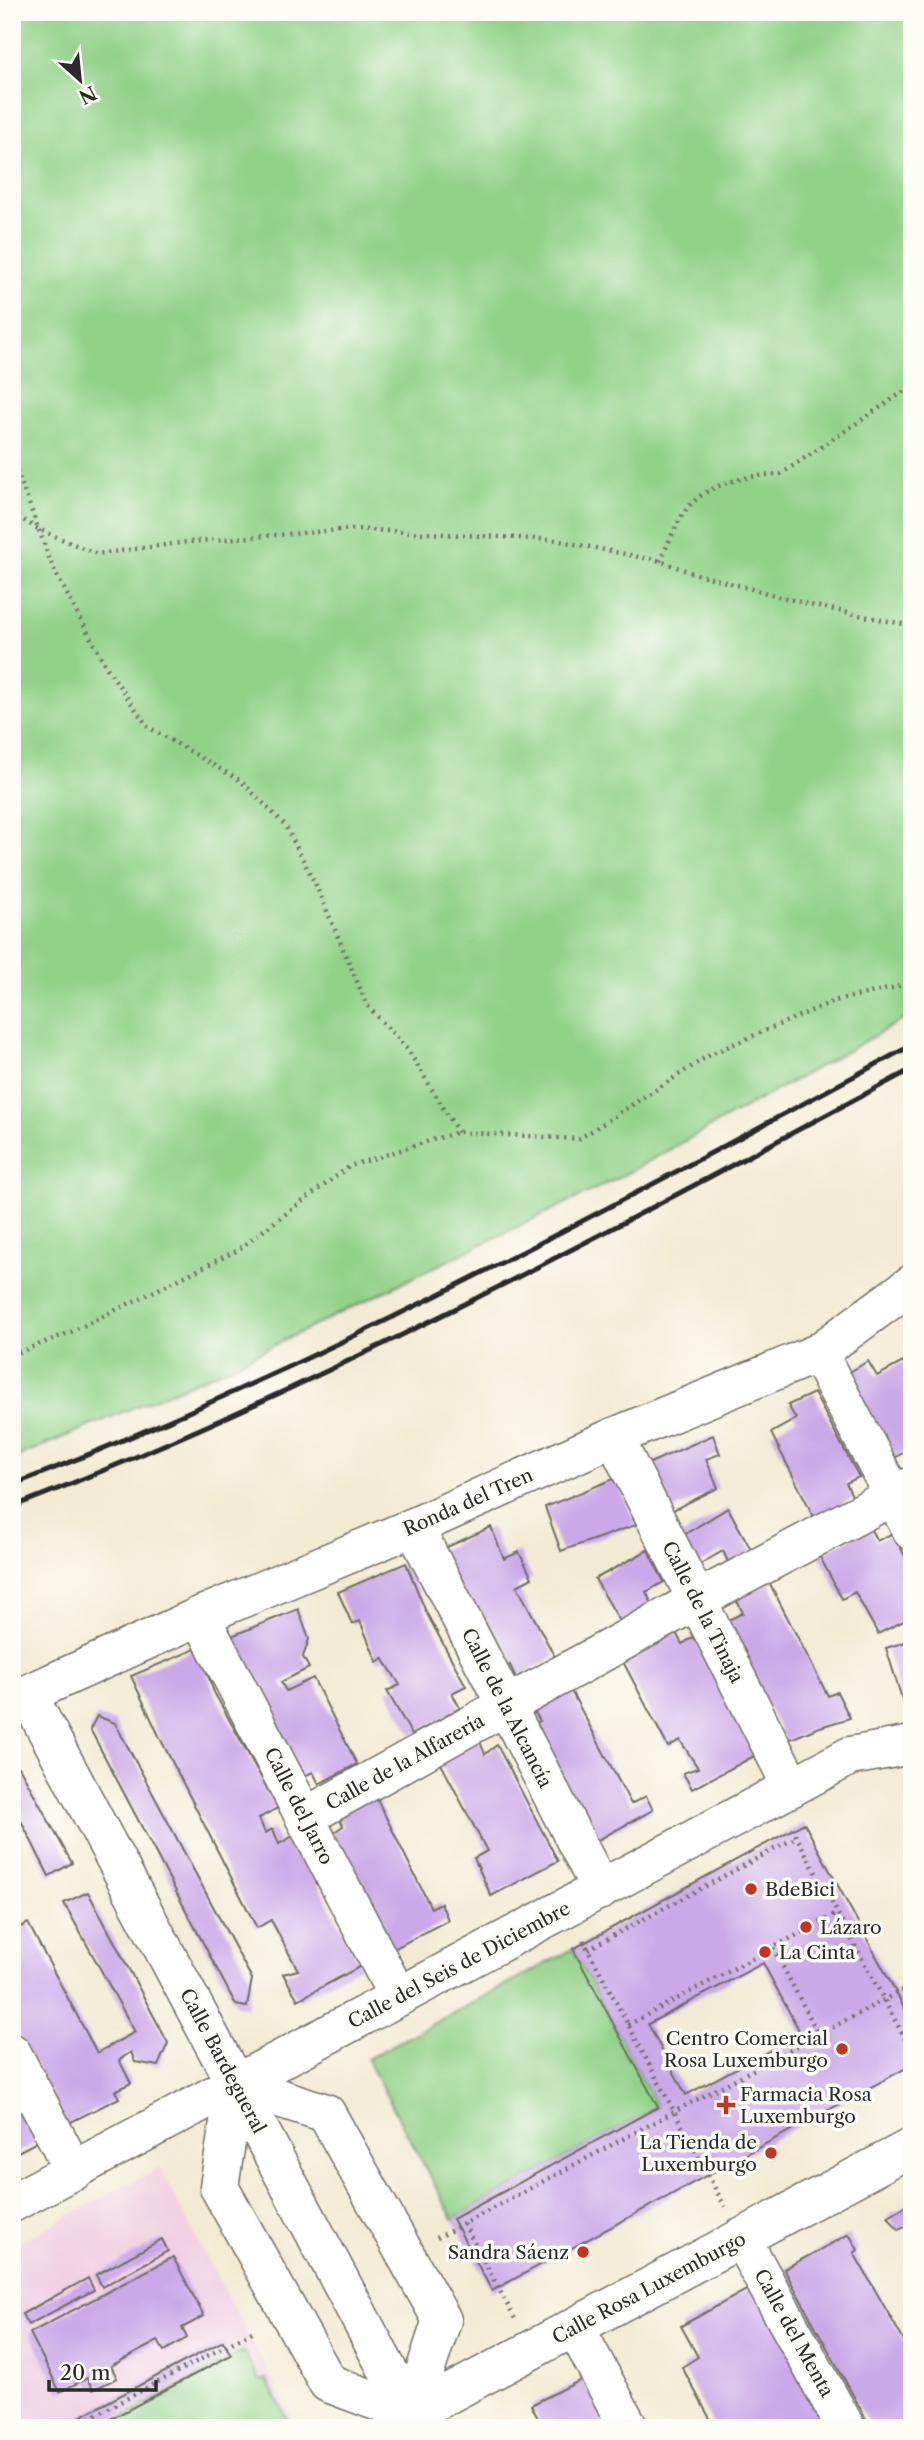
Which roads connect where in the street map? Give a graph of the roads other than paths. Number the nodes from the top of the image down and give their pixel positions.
1 (912, 1284) edge
2 (818, 1353) junction
3 (614, 1437) junction
4 (903, 1490) edge
5 (414, 1527) junction
6 (912, 1531) edge
7 (697, 1600) junction
8 (200, 1616) junction
9 (20, 1698) edge
10 (506, 1706) junction
11 (912, 1745) edge
12 (784, 1792) junction
13 (305, 1817) junction
14 (601, 1889) junction
15 (398, 1997) junction
16 (12, 2053) edge
17 (235, 2084) junction
18 (912, 2147) edge
19 (74, 2171) junction
20 (12, 2203) edge
21 (741, 2238) junction
22 (575, 2327) junction
23 (405, 2423) edge
24 (629, 2428) edge
25 (846, 2428) edge

1 - 2 street, Ronda del Tren
2 - 3 street, Ronda del Tren
2 - 4 street
3 - 5 street, Ronda del Tren
3 - 7 street, Calle de la Tinaja
4 - 6 street
4 - 7 street, Calle de la Alfarería
5 - 8 street, Ronda del Tren
5 - 10 street, Calle de la Alcancía
7 - 10 street, Calle de la Alfarería
7 - 12 street, Calle de la Tinaja
8 - 9 street, Ronda del Tren
8 - 13 street, Calle del Jarro
9 - 17 street, Calle Bardegueral
10 - 13 street, Calle de la Alfarería
10 - 14 street, Calle de la Alcancía
11 - 12 street, Calle del Seis de Diciembre
12 - 14 street, Calle del Seis de Diciembre
13 - 15 street, Calle del Jarro
14 - 15 street, Calle del Seis de Diciembre
15 - 17 street, Calle del Seis de Diciembre
16 - 19 street
17 - 19 street, Calle del Seis de Diciembre
17 - 23 street, Calle Bardegueral
17 - 23 street
17 - 23 street
18 - 21 street, Calle Rosa Luxemburgo
19 - 20 street, Calle del Seis de Diciembre
21 - 22 street, Calle Rosa Luxemburgo
21 - 25 street, Calle del Menta
22 - 23 street, Calle Rosa Luxemburgo
22 - 24 street

